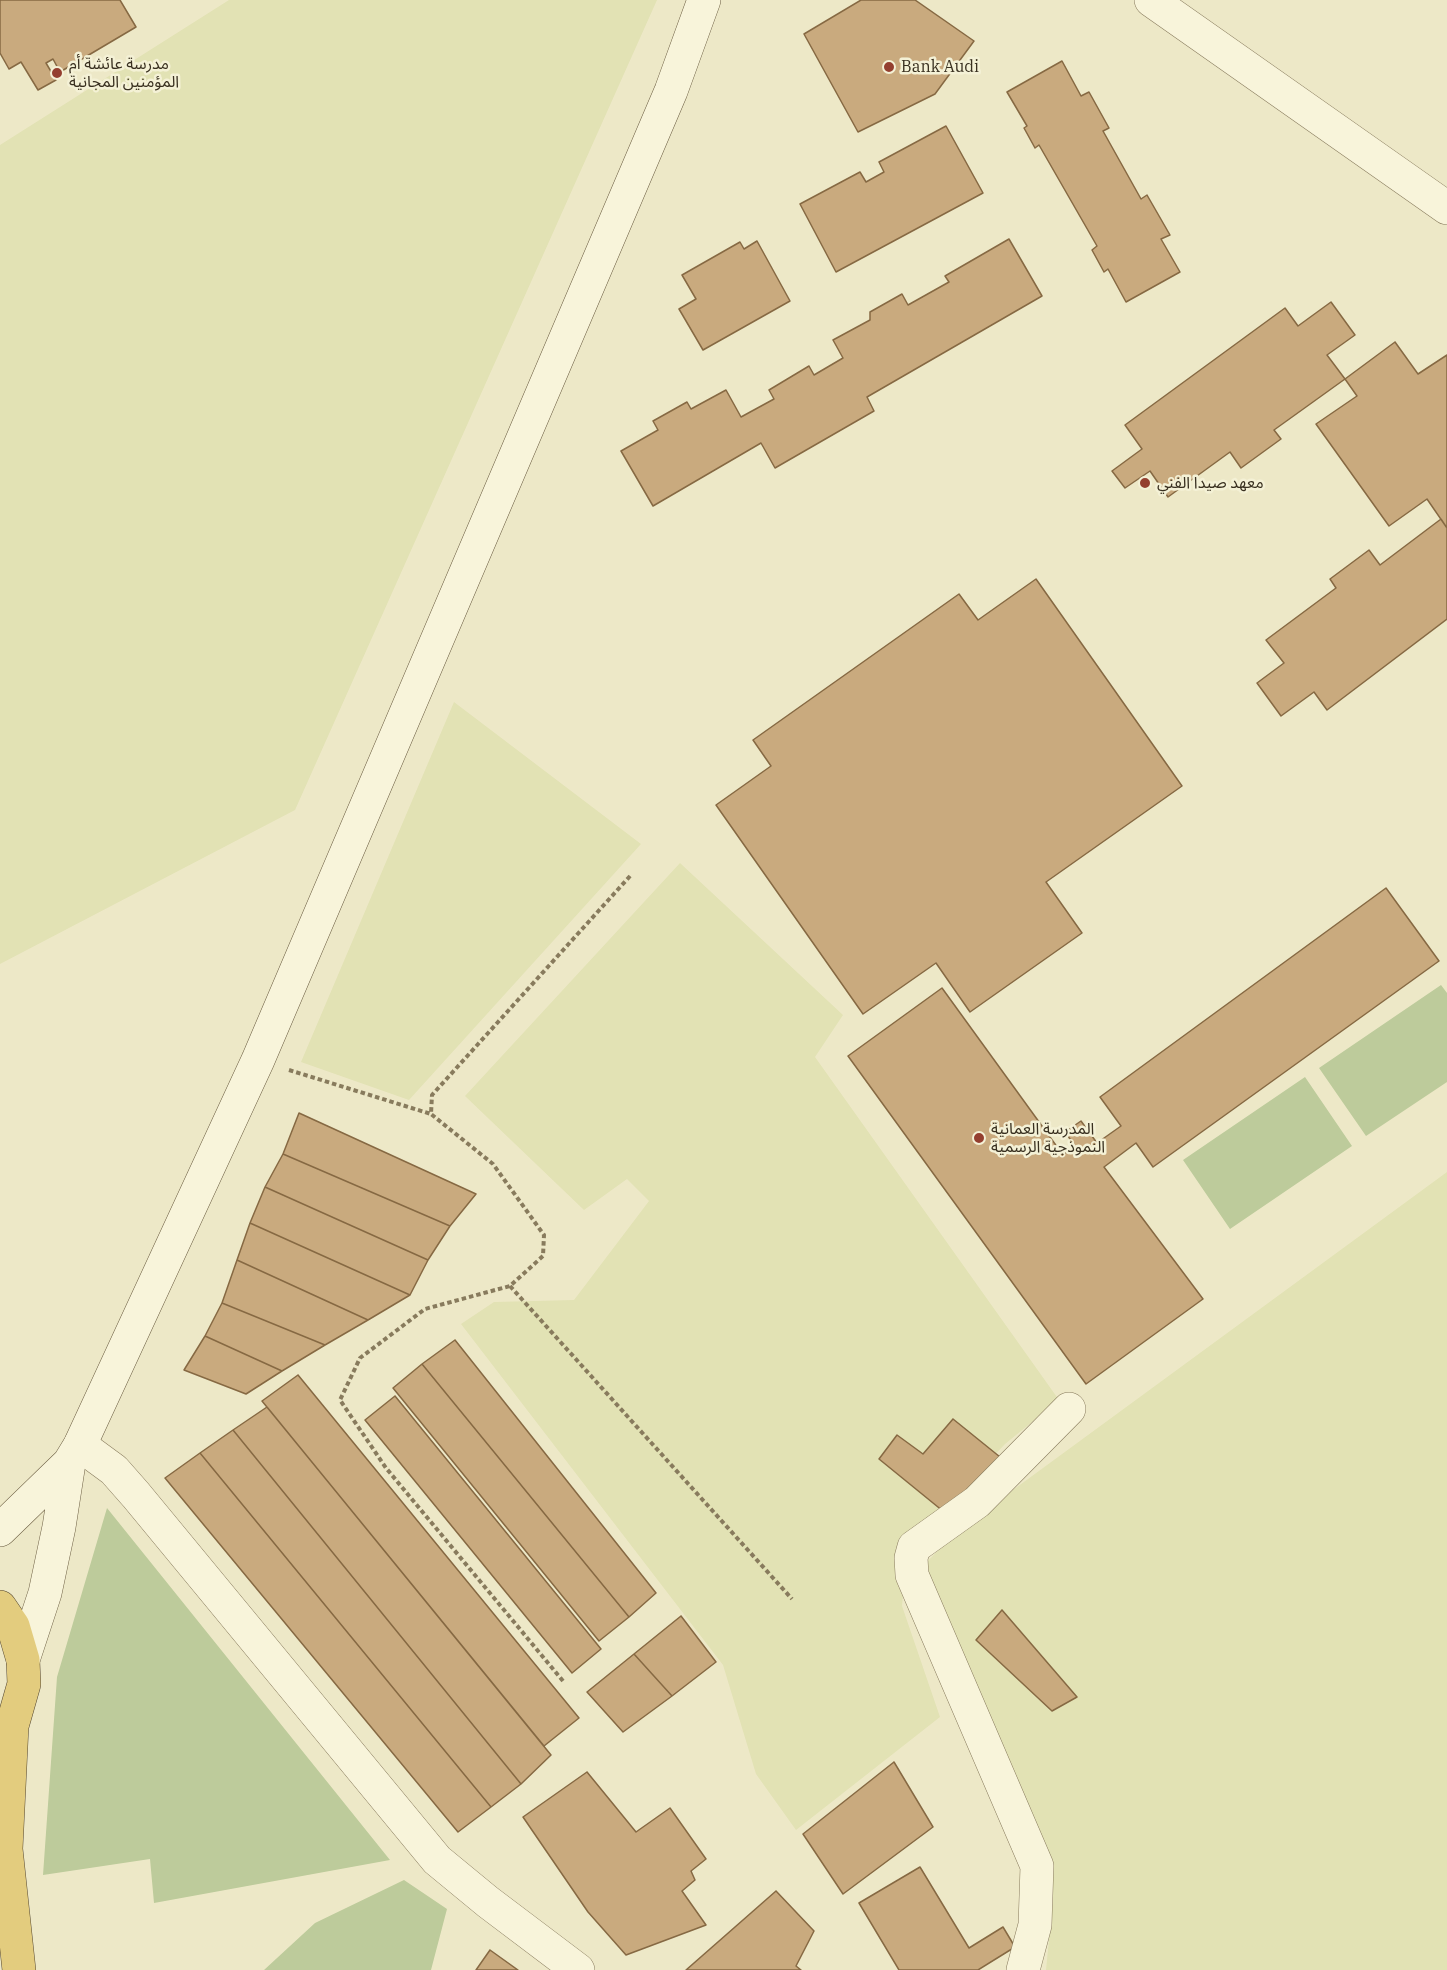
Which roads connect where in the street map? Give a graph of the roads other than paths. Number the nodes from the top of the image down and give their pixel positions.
1 (704, 0) edge
2 (1151, 0) edge
3 (1447, 208) edge
4 (1068, 1409) dead end
5 (74, 1454) junction
6 (0, 1530) edge
7 (0, 1607) edge
8 (23, 1660) junction
9 (6, 1735) edge
10 (19, 1970) edge
11 (578, 1970) edge
12 (1023, 1970) edge

1 - 5 main road
2 - 3 main road
4 - 12 main road
5 - 6 main road
5 - 8 main road
5 - 11 main road
7 - 8 highway
8 - 9 highway
9 - 10 highway

